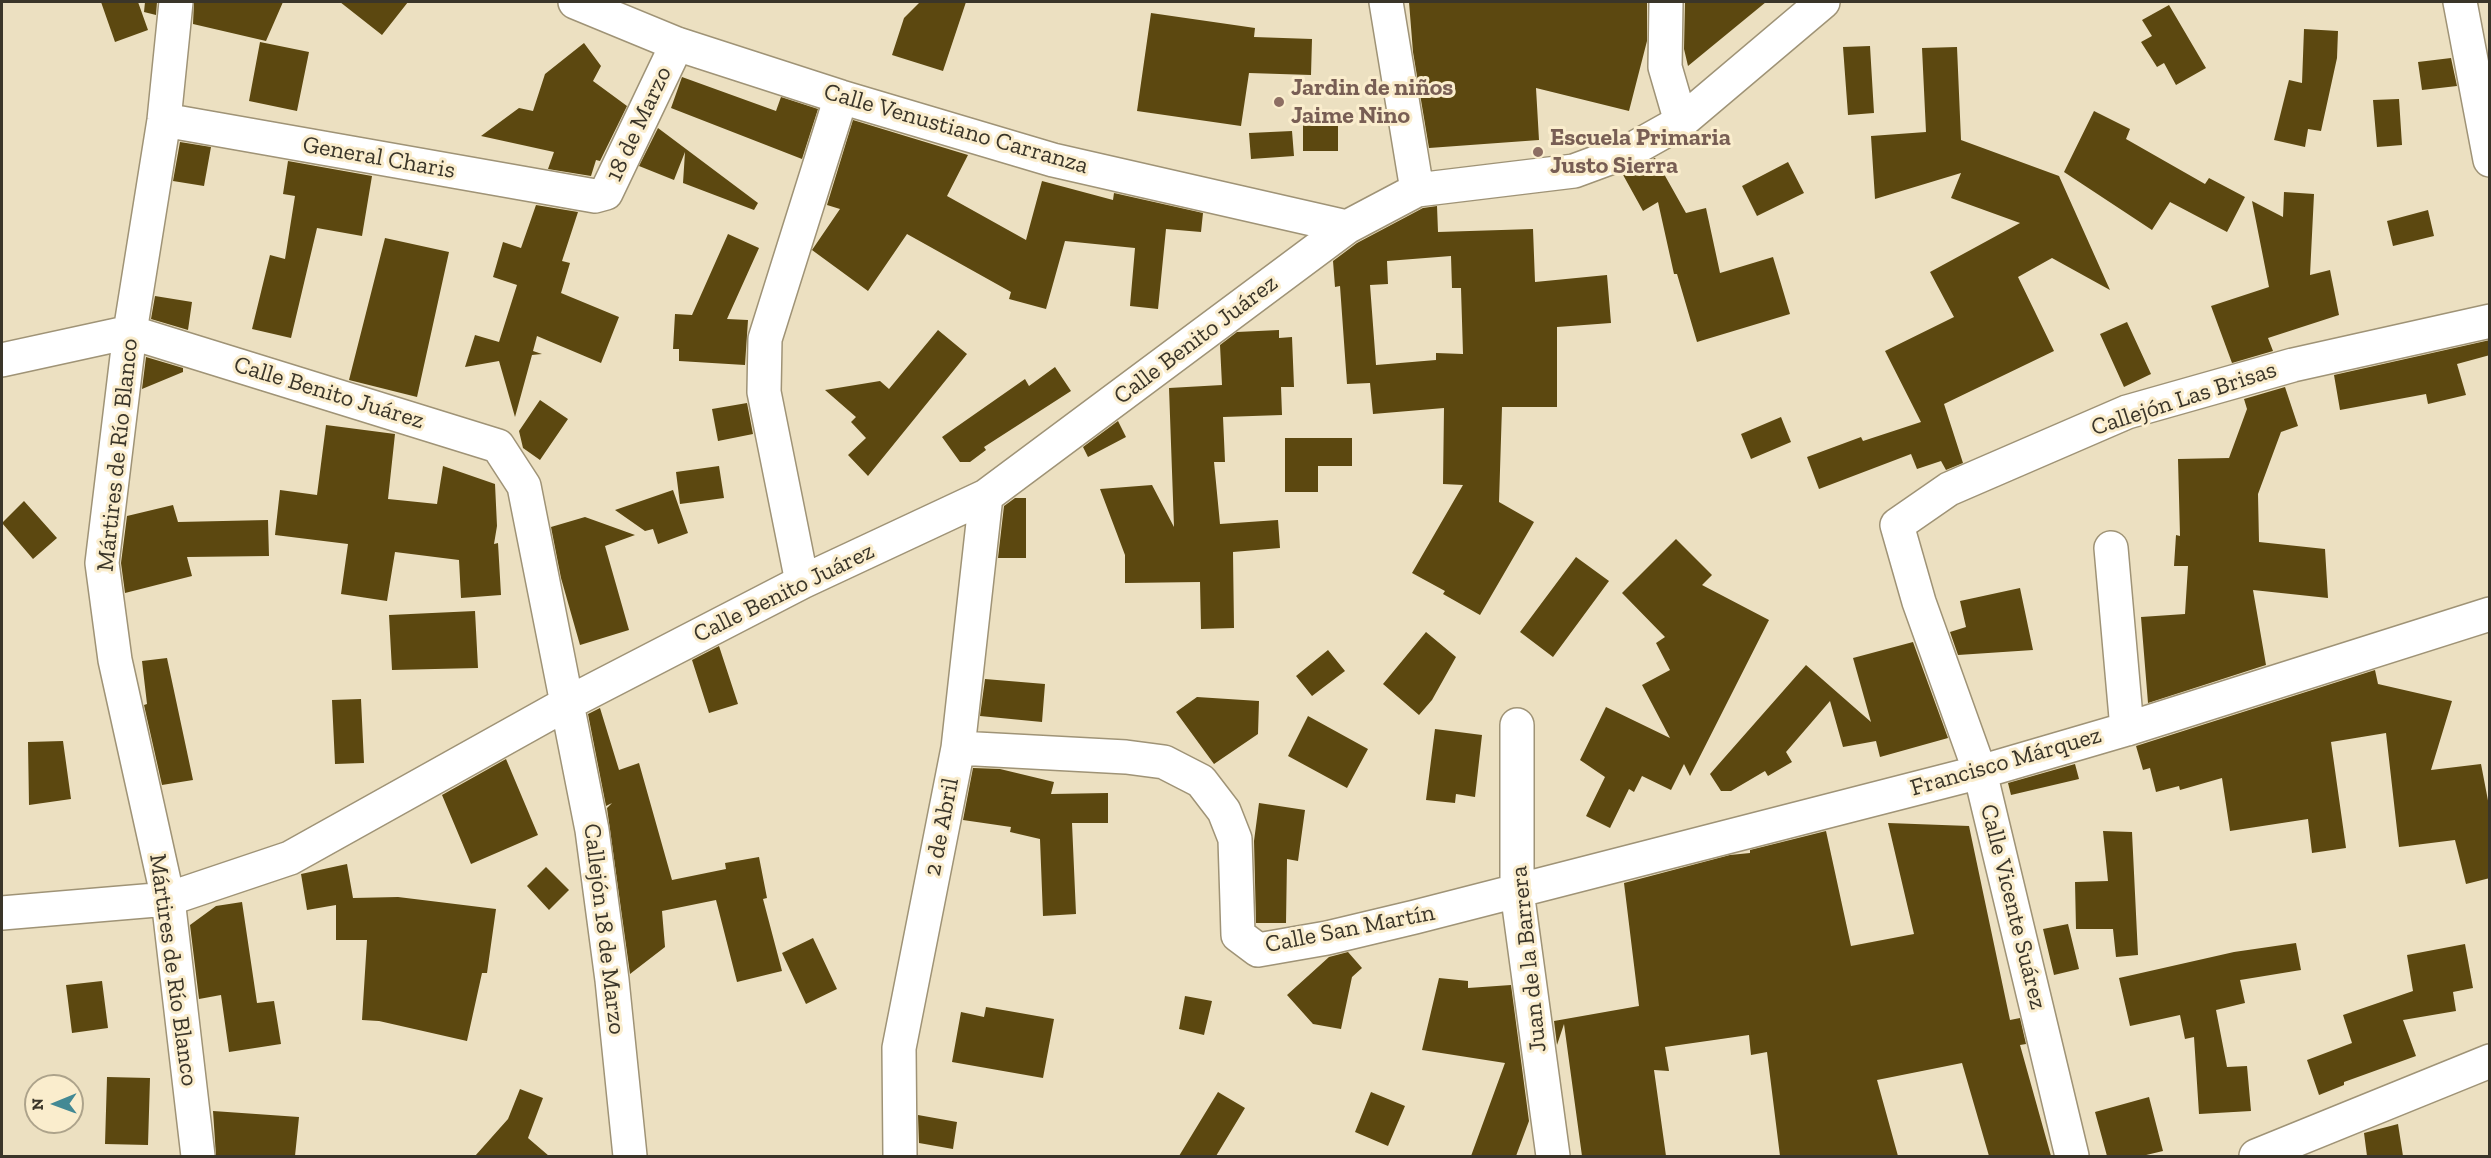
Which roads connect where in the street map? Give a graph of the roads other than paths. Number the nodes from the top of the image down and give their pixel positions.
1 (176, 2) edge
2 (575, 2) edge
3 (1386, 2) edge
4 (1666, 2) edge
5 (1823, 2) edge
6 (2471, 14) edge
7 (677, 44) junction
8 (841, 98) junction
9 (164, 120) junction
10 (1681, 122) junction
11 (2490, 160) edge
12 (1417, 190) junction
13 (595, 195) joint
14 (1347, 227) junction
15 (2490, 321) edge
16 (130, 332) junction
17 (2, 360) edge
18 (986, 496) junction
19 (1898, 525) joint
20 (2111, 548) dead end
21 (802, 582) junction
22 (2490, 614) edge
23 (566, 704) junction
24 (1517, 725) dead end
25 (2127, 729) junction
26 (958, 748) junction
27 (1980, 772) junction
28 (1517, 891) junction
29 (168, 899) junction
30 (2, 913) edge
31 (2490, 1061) edge
32 (198, 1156) edge
33 (630, 1156) edge
34 (900, 1156) edge
35 (1552, 1156) edge
36 (2072, 1156) edge
37 (2256, 1156) edge

1 - 9 street, Mártires de Río Blanco
2 - 7 street, Calle Venustiano Carranza
3 - 12 street
4 - 10 street
5 - 10 street, Calle Benito Juárez
6 - 11 street
7 - 8 street, Calle Venustiano Carranza
7 - 13 street, 18 de Marzo
8 - 14 street, Calle Venustiano Carranza
8 - 21 street
9 - 13 street, General Charis
9 - 16 street, Mártires de Río Blanco
10 - 12 street, Calle Benito Juárez
12 - 14 street, Calle Benito Juárez
14 - 18 street, Calle Benito Juárez
15 - 19 street, Callejón Las Brisas
16 - 17 street, Calle Benito Juárez
16 - 23 street, Calle Benito Juárez
16 - 29 street, Mártires de Río Blanco
18 - 21 street, Calle Benito Juárez
18 - 26 street, 2 de Abril
19 - 27 street, Calle Vicente Suárez
20 - 25 street
21 - 23 street, Calle Benito Juárez
22 - 25 street, Francisco Márquez
23 - 29 street, Calle Benito Juárez
23 - 33 street, Callejón 18 de Marzo
24 - 28 street, Juan de la Barrera
25 - 27 street, Francisco Márquez
26 - 28 street, Calle San Martín
26 - 34 street, 2 de Abril
27 - 28 street, Francisco Márquez
27 - 36 street, Calle Vicente Suárez
28 - 35 street, Juan de la Barrera
29 - 30 street, Calle Benito Juárez
29 - 32 street, Mártires de Río Blanco
31 - 37 street

